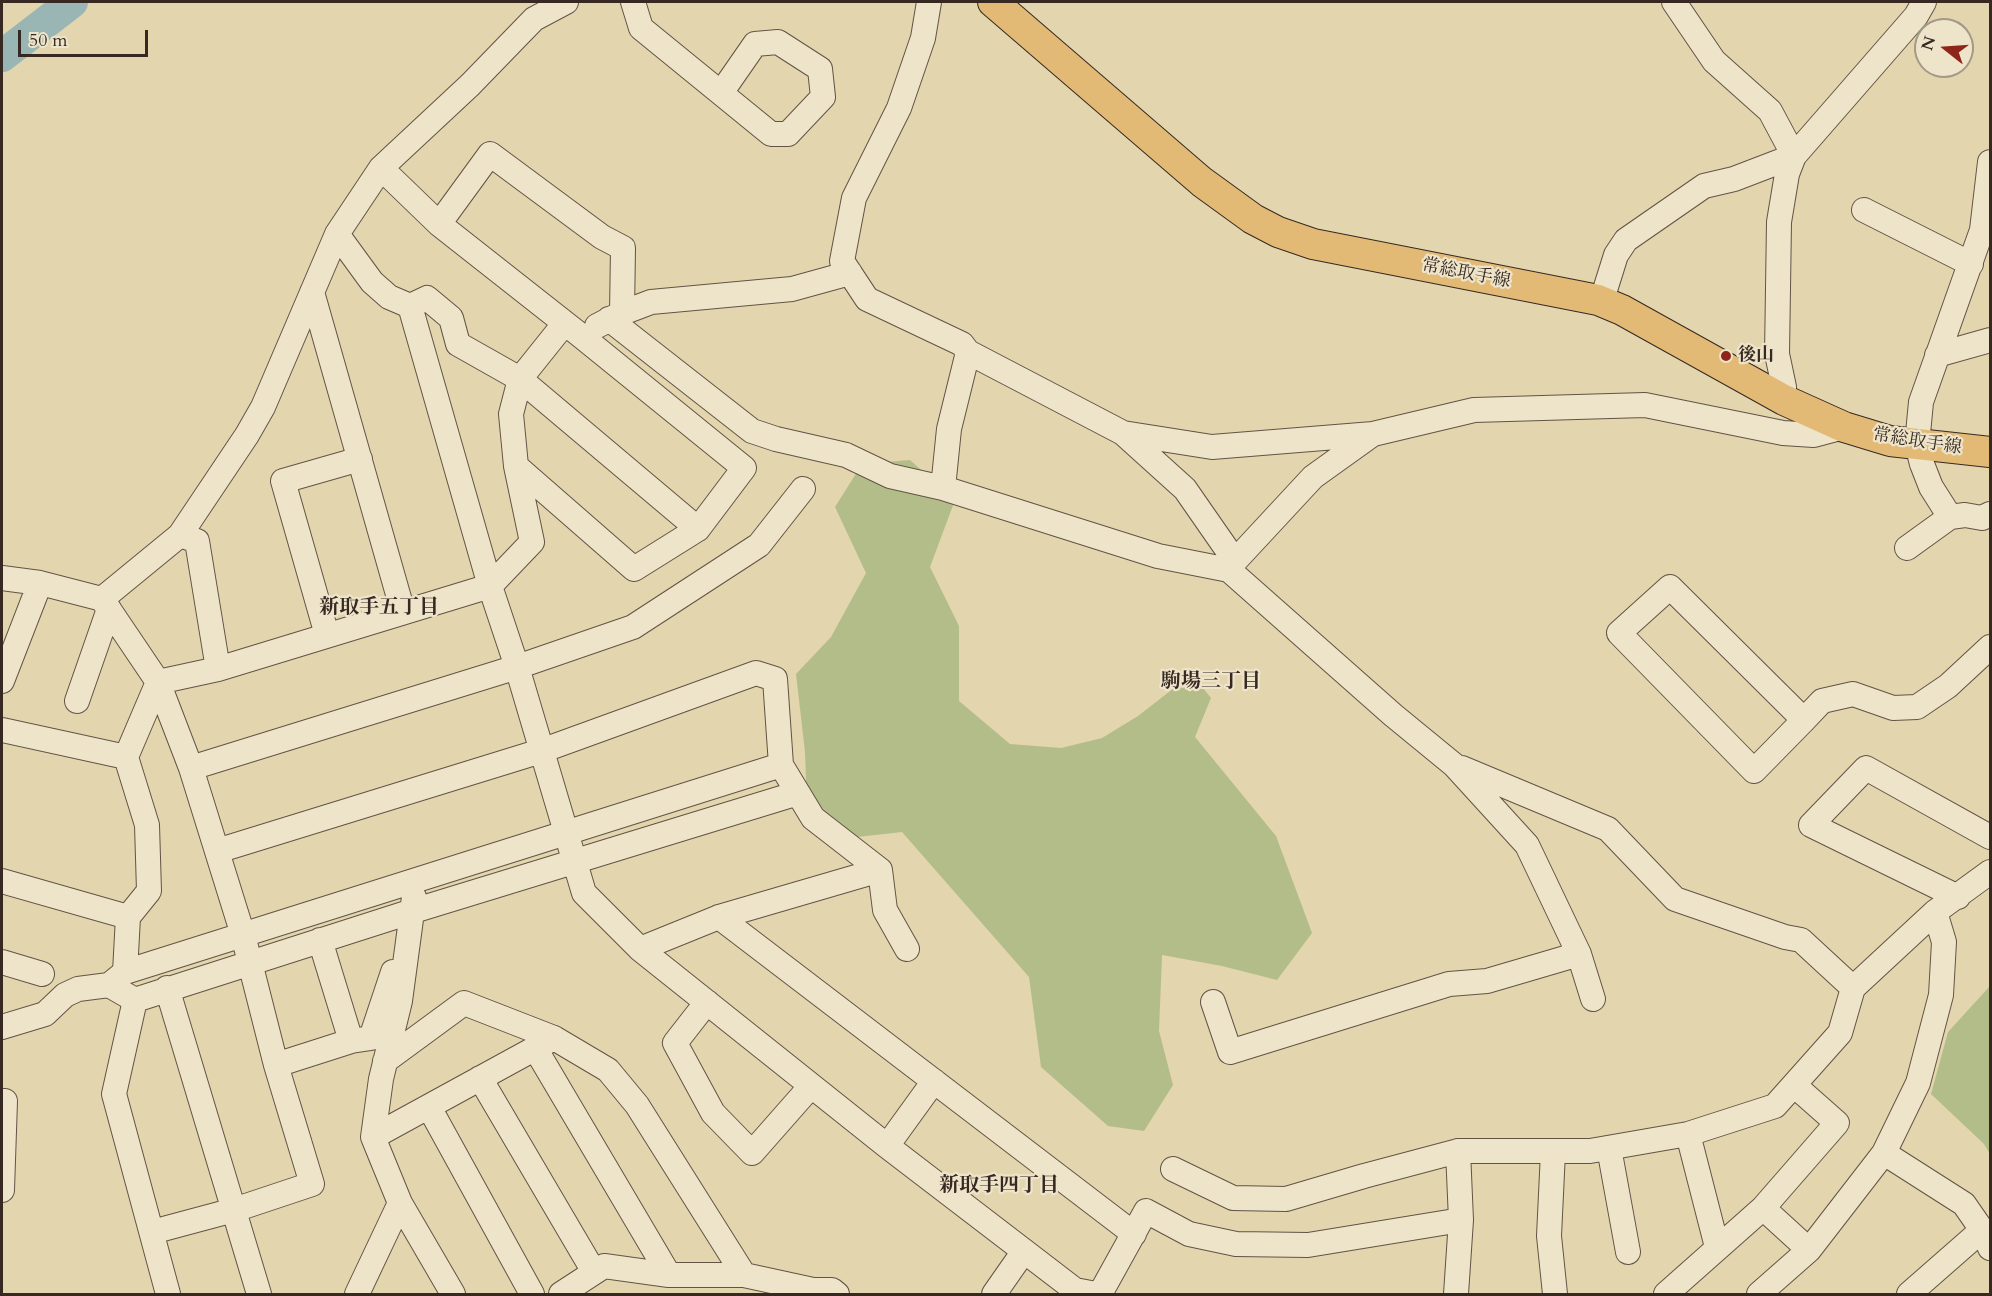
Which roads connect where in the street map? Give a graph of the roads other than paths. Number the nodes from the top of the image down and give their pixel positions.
1 (566, 2) edge
2 (633, 2) edge
3 (929, 2) edge
4 (993, 2) edge
5 (1674, 2) edge
6 (1924, 2) edge
7 (721, 93) dead end
8 (1794, 156) junction
9 (1990, 162) edge
10 (381, 168) junction
11 (1864, 210) dead end
12 (439, 224) junction
13 (337, 234) junction
14 (1971, 264) junction
15 (850, 273) junction
16 (312, 292) junction
17 (1598, 300) junction
18 (410, 306) junction
19 (615, 316) junction
20 (572, 329) junction
21 (1990, 340) edge
22 (968, 352) junction
23 (1937, 355) junction
24 (520, 379) junction
25 (1785, 400) junction
26 (1844, 427) junction
27 (1123, 433) junction
28 (1373, 434) junction
29 (1917, 444) junction
30 (1990, 452) edge
31 (360, 459) junction
32 (516, 466) junction
33 (943, 488) junction
34 (803, 489) dead end
35 (1990, 514) edge
36 (1950, 517) junction
37 (698, 530) junction
38 (180, 535) junction
39 (1907, 548) dead end
40 (1232, 566) junction
41 (2, 578) edge
42 (40, 583) junction
43 (490, 586) junction
44 (105, 604) junction
45 (403, 612) junction
46 (327, 634) junction
47 (1990, 647) edge
48 (517, 667) junction
49 (218, 669) junction
50 (2, 681) edge
51 (158, 682) junction
52 (77, 701) dead end
53 (1804, 720) junction
54 (2, 730) edge
55 (541, 751) junction
56 (126, 757) junction
57 (781, 765) junction
58 (1454, 765) junction
59 (191, 768) junction
60 (798, 793) junction
61 (566, 832) junction
62 (1990, 837) edge
63 (217, 850) junction
64 (575, 861) junction
65 (880, 870) junction
66 (1990, 872) edge
67 (416, 880) junction
68 (2, 881) edge
69 (1958, 897) junction
70 (413, 911) junction
71 (1935, 912) junction
72 (128, 917) junction
73 (719, 917) junction
74 (243, 935) junction
75 (321, 940) junction
76 (640, 949) junction
77 (907, 949) dead end
78 (1579, 954) junction
79 (2, 962) edge
80 (250, 964) junction
81 (394, 969) dead end
82 (42, 974) dead end
83 (117, 979) junction
84 (167, 988) junction
85 (1853, 988) junction
86 (1593, 999) dead end
87 (135, 1000) junction
88 (707, 1002) junction
89 (1213, 1002) dead end
90 (2, 1027) edge
91 (351, 1041) junction
92 (544, 1043) junction
93 (385, 1061) junction
94 (276, 1065) junction
95 (480, 1078) junction
96 (934, 1081) junction
97 (1794, 1085) junction
98 (811, 1086) junction
99 (2, 1101) edge
100 (429, 1107) junction
101 (1688, 1134) junction
102 (373, 1137) junction
103 (887, 1146) junction
104 (1609, 1148) junction
105 (1458, 1151) junction
106 (1553, 1152) junction
107 (1884, 1153) junction
108 (1173, 1169) dead end
109 (2, 1190) edge
110 (400, 1203) junction
111 (1763, 1208) junction
112 (234, 1210) junction
113 (1461, 1220) junction
114 (152, 1232) junction
115 (1134, 1234) junction
116 (1986, 1239) edge
117 (1717, 1247) junction
118 (1809, 1250) junction
119 (1024, 1251) junction
120 (1628, 1252) dead end
121 (594, 1272) junction
122 (669, 1275) junction
123 (744, 1275) junction
124 (812, 1292) edge
125 (168, 1294) edge
126 (259, 1294) edge
127 (357, 1294) edge
128 (453, 1294) edge
129 (532, 1294) edge
130 (561, 1294) edge
131 (837, 1294) edge
132 (994, 1294) edge
133 (1096, 1294) edge
134 (1100, 1294) edge
135 (1456, 1294) edge
136 (1555, 1294) edge
137 (1666, 1294) edge
138 (1759, 1294) edge
139 (1909, 1294) edge

1 - 10 street
2 - 7 street
3 - 15 street
4 - 17 main road, 常総取手線
5 - 8 street
6 - 8 street
8 - 17 street
8 - 25 street
9 - 14 street
10 - 12 street
10 - 13 street
11 - 14 street
12 - 19 street
12 - 20 street
13 - 16 street
13 - 18 street
14 - 23 street
15 - 19 street
15 - 22 street
16 - 31 street
16 - 38 street
17 - 25 main road, 常総取手線
18 - 24 street
18 - 43 street
19 - 20 street
19 - 33 street
20 - 24 street
20 - 37 street
21 - 23 street
22 - 27 street
22 - 33 street
23 - 29 street
24 - 32 street
24 - 37 street
25 - 26 main road, 常総取手線
26 - 28 street
26 - 29 main road, 常総取手線
27 - 28 street
27 - 40 street
28 - 40 street
29 - 30 main road, 常総取手線
29 - 36 street
31 - 45 street
31 - 46 street
32 - 37 street
32 - 43 street
33 - 40 street
34 - 48 street
35 - 36 street
36 - 39 street
38 - 44 street
38 - 49 street
40 - 58 street
41 - 42 street
42 - 44 street
42 - 50 street
43 - 45 street
43 - 48 street
44 - 51 street
44 - 52 street
45 - 46 street
46 - 49 street
47 - 53 street
48 - 55 street
48 - 59 street
49 - 51 street
51 - 56 street
51 - 59 street
53 - 53 street
54 - 56 street
55 - 57 street
55 - 61 street
55 - 63 street
56 - 72 street
57 - 60 street
57 - 61 street
58 - 78 street
58 - 85 street
59 - 63 street
60 - 64 street
60 - 65 street
61 - 64 street
61 - 67 street
62 - 69 street
63 - 74 street
64 - 70 street
64 - 76 street
65 - 73 street
65 - 77 street
66 - 69 street
67 - 70 street
67 - 74 street
68 - 72 street
69 - 71 street
70 - 75 street
70 - 93 street
71 - 85 street
71 - 107 street
72 - 83 street
73 - 76 street
73 - 96 street
74 - 80 street
74 - 83 street
75 - 80 street
75 - 91 street
76 - 88 street
78 - 86 street
78 - 89 street
79 - 82 street
80 - 84 street
80 - 94 street
81 - 91 street
83 - 87 street
83 - 90 street
84 - 87 street
84 - 112 street
85 - 97 street
87 - 114 street
88 - 98 street
88 - 98 street
91 - 94 street
92 - 93 street
92 - 95 street
92 - 122 street
92 - 123 street
93 - 102 street
94 - 112 street
95 - 100 street
95 - 121 street
96 - 103 street
96 - 115 street
97 - 101 street
97 - 111 street
98 - 103 street
99 - 109 street
100 - 102 street
100 - 129 street
101 - 104 street
101 - 117 street
102 - 110 street
103 - 119 street
104 - 106 street
104 - 120 street
105 - 106 street
105 - 108 street
105 - 113 street
106 - 136 street
107 - 116 street
107 - 118 street
110 - 127 street
110 - 128 street
111 - 117 street
111 - 118 street
112 - 114 street
112 - 126 street
113 - 115 street
113 - 135 street
114 - 125 street
115 - 134 street
116 - 139 street
117 - 137 street
118 - 138 street
119 - 132 street
119 - 133 street
121 - 122 street
121 - 130 street
122 - 123 street
123 - 124 street
124 - 131 street

